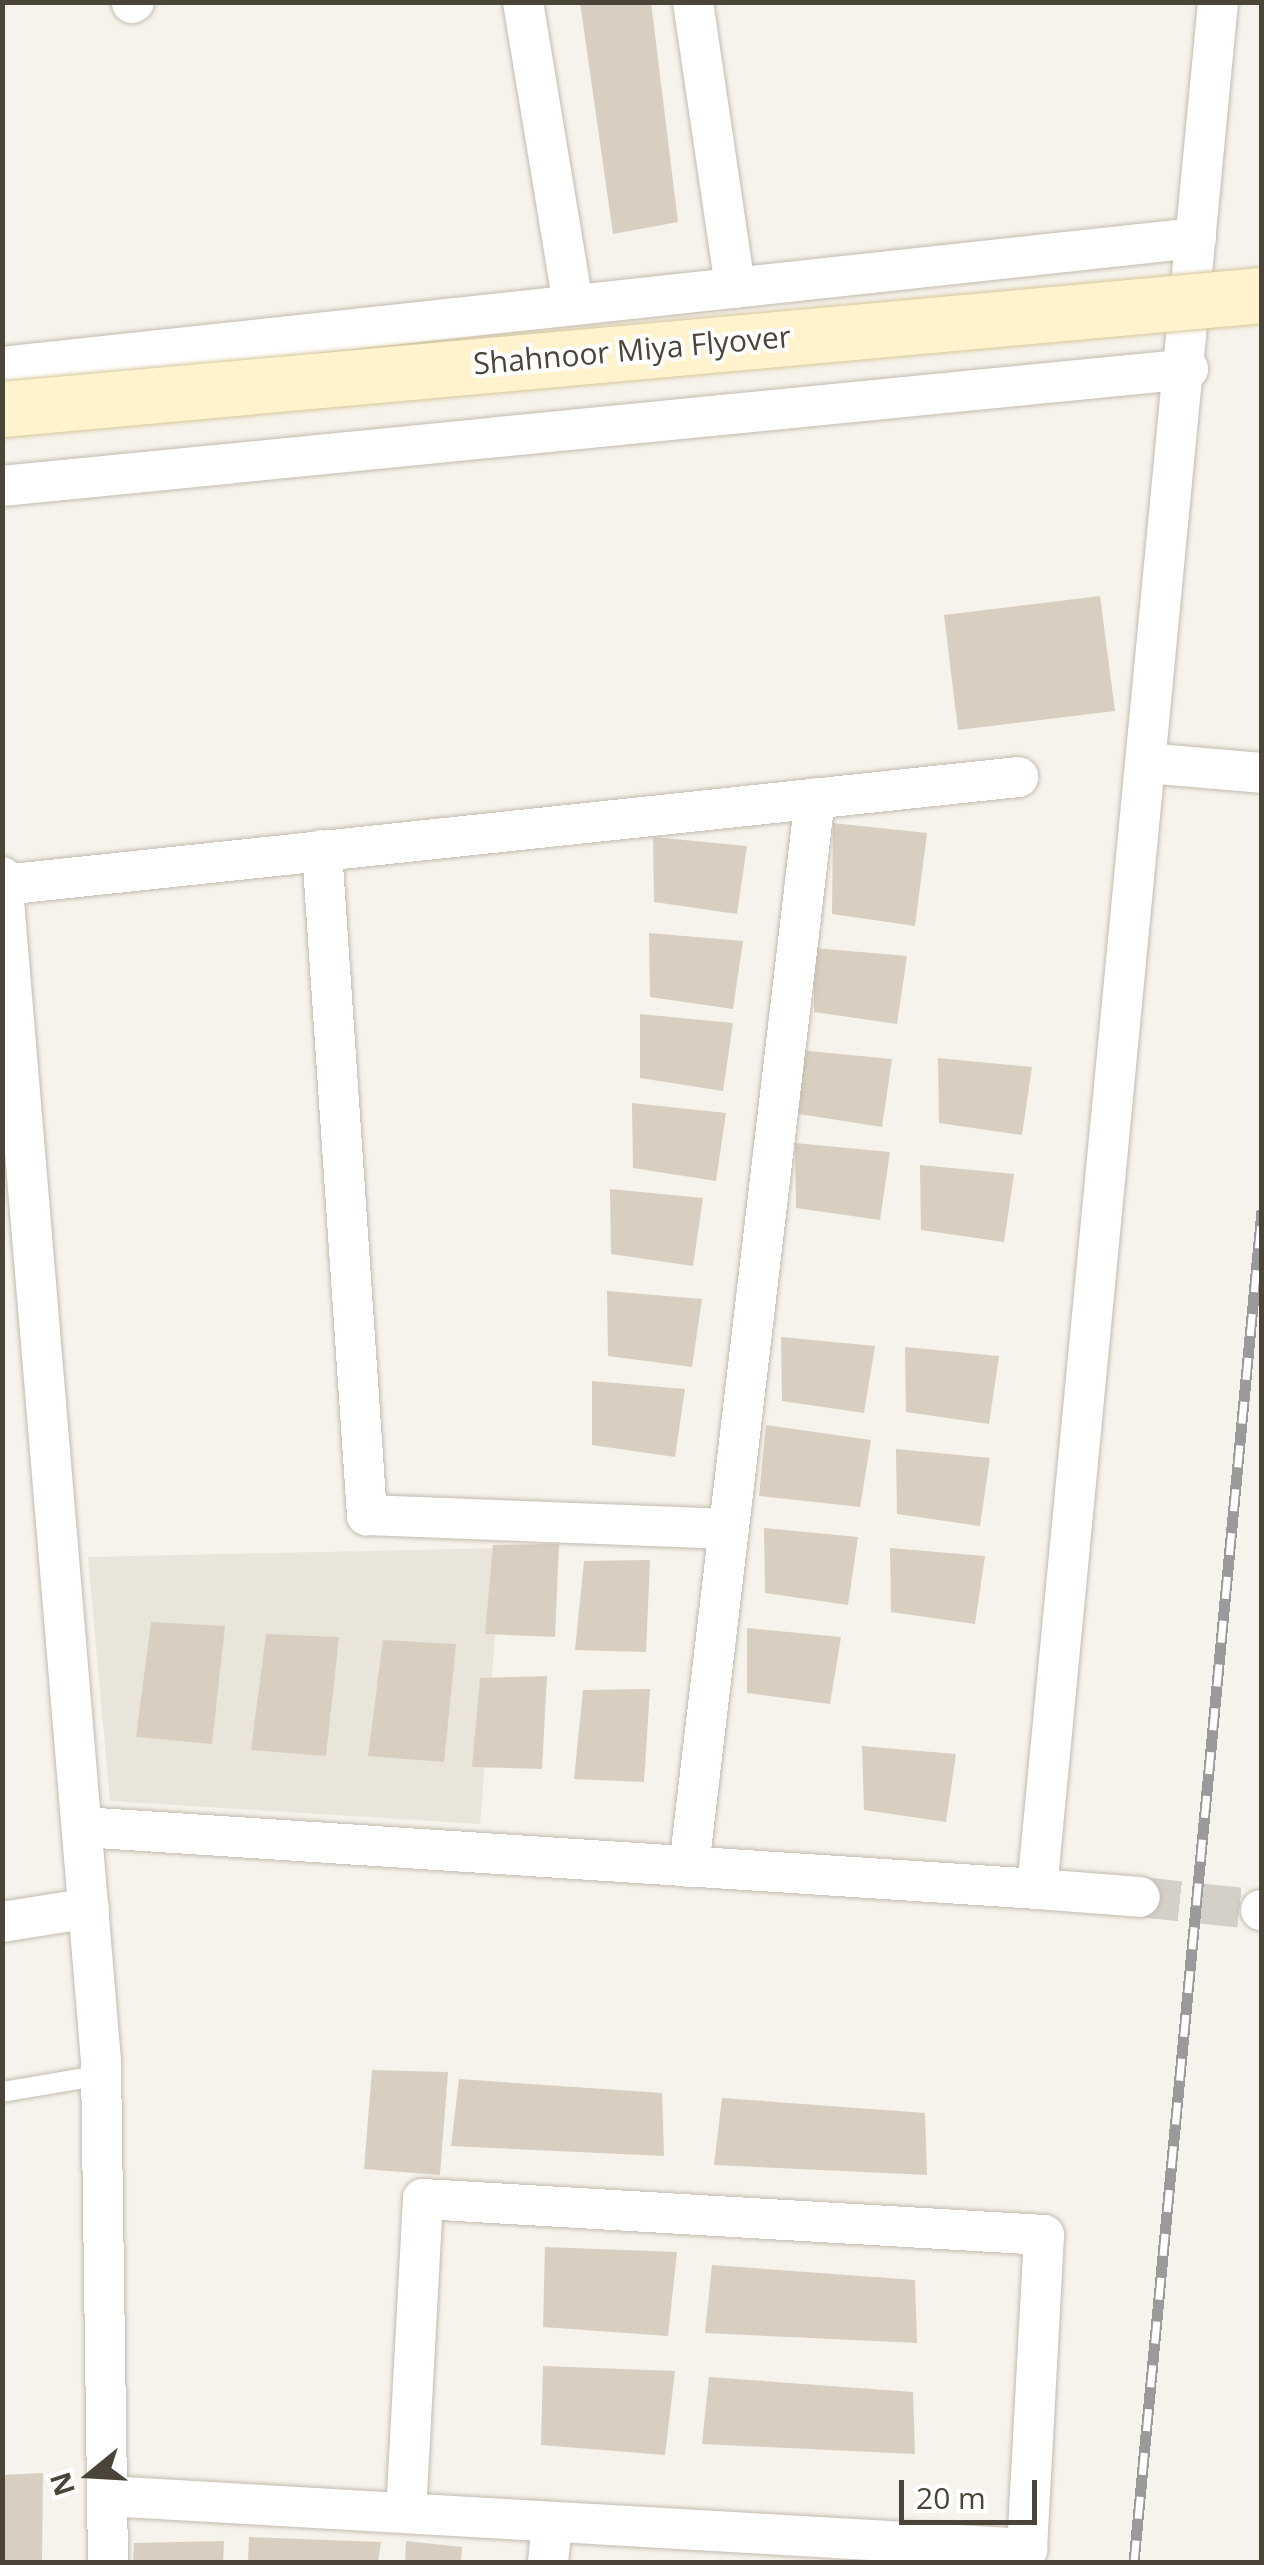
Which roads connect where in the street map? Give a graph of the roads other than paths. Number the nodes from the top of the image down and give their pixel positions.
1 (523, 2) edge
2 (693, 2) edge
3 (1218, 2) edge
4 (1196, 238) junction
5 (735, 288) junction
6 (1262, 296) edge
7 (574, 305) junction
8 (2, 367) edge
9 (1188, 369) junction
10 (2, 409) edge
11 (2, 486) edge
12 (1146, 763) junction
13 (1262, 773) edge
14 (1018, 776) dead end
15 (815, 798) junction
16 (322, 850) junction
17 (3, 881) edge
18 (729, 1529) junction
19 (82, 1827) junction
20 (689, 1867) junction
21 (1037, 1889) junction
22 (1140, 1897) tunnel mouth
23 (89, 1908) junction
24 (2, 1922) edge
25 (102, 2075) junction
26 (2, 2092) edge
27 (108, 2496) junction
28 (406, 2513) junction
29 (550, 2543) edge
30 (772, 2549) edge
31 (108, 2562) edge

1 - 7 street
2 - 5 street
3 - 4 street
4 - 5 street
4 - 9 street
5 - 7 street
6 - 10 main road, Shahnoor Miya Flyover, bridge
7 - 8 street
9 - 11 street
9 - 12 street
12 - 13 street
12 - 21 street
14 - 15 street
15 - 16 street
15 - 18 street
16 - 17 street
16 - 18 street
17 - 19 street
18 - 20 street
19 - 20 street
19 - 23 street
20 - 21 street
21 - 22 street
23 - 24 street
23 - 25 street
25 - 26 lane
25 - 27 street
27 - 28 street
27 - 31 street
28 - 29 street
28 - 30 street
29 - 30 street

